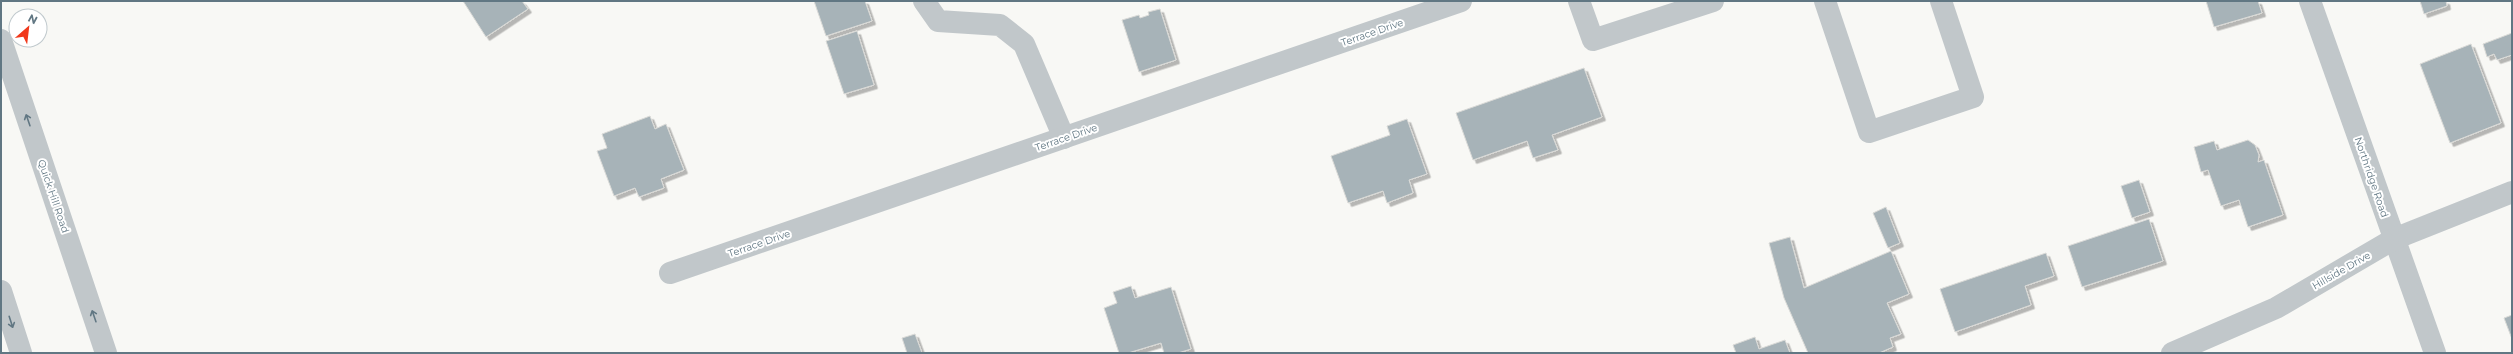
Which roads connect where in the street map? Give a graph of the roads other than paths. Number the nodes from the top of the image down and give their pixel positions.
1 (924, 1) edge
2 (1462, 1) edge
3 (1579, 1) edge
4 (1713, 1) edge
5 (1825, 1) edge
6 (1941, 1) edge
7 (2310, 1) edge
8 (1654, 10) edge
9 (1, 40) edge
10 (1064, 138) junction
11 (2512, 192) edge
12 (2394, 239) junction
13 (670, 273) dead end
14 (1, 291) edge
15 (21, 353) edge
16 (106, 353) edge
17 (2172, 353) edge
18 (2435, 353) edge

1 - 10 street
2 - 10 street, Terrace Drive
3 - 8 street
4 - 8 street
5 - 6 street
7 - 12 street, Northridge Road
16 -> 9 street, Quick Hill Road
10 - 13 street, Terrace Drive
11 - 12 street, Hillside Drive
12 - 17 street, Hillside Drive
12 - 18 street, Northridge Road
14 -> 15 street

